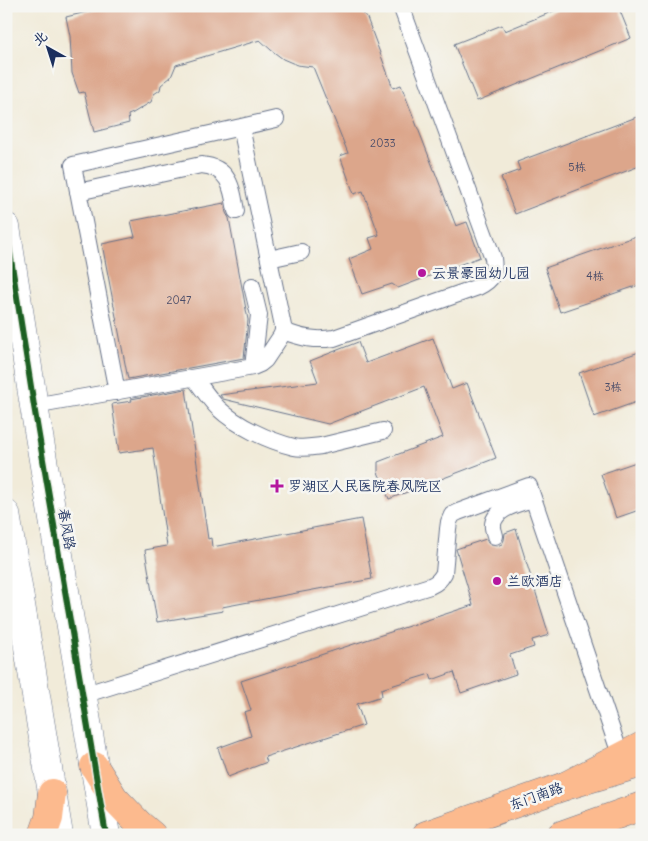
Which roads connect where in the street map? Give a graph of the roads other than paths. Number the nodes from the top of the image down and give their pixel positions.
1 (401, 6) edge
2 (276, 119) dead end
3 (241, 127) junction
4 (78, 192) junction
5 (236, 211) dead end
6 (6, 226) edge
7 (301, 252) dead end
8 (268, 259) junction
9 (252, 286) dead end
10 (283, 331) junction
11 (253, 367) junction
12 (194, 378) junction
13 (117, 392) junction
14 (34, 406) junction
15 (383, 432) dead end
16 (533, 499) junction
17 (6, 514) edge
18 (495, 536) dead end
19 (83, 695) junction
20 (635, 756) edge
21 (94, 766) junction
22 (52, 793) junction
23 (642, 806) edge
24 (43, 835) edge
25 (59, 835) edge
26 (106, 835) edge
27 (152, 835) edge
28 (426, 835) edge
29 (561, 835) edge

1 - 10 lane
2 - 3 lane
3 - 4 lane
3 - 8 lane
4 - 5 lane
4 - 13 lane
6 - 14 street, 春风路
7 - 8 lane
8 - 10 lane
9 - 11 lane
10 - 11 lane
11 - 12 lane
12 - 13 lane
12 - 15 lane
13 - 14 lane
14 - 19 street, 春风路
16 - 18 lane
16 - 19 lane
16 - 20 lane
17 - 22 street
19 - 21 street, 春风路
20 - 28 main road, 东门南路
21 - 26 street, 春风路
21 - 27 main road
22 - 24 main road
22 - 25 street
23 - 29 main road

